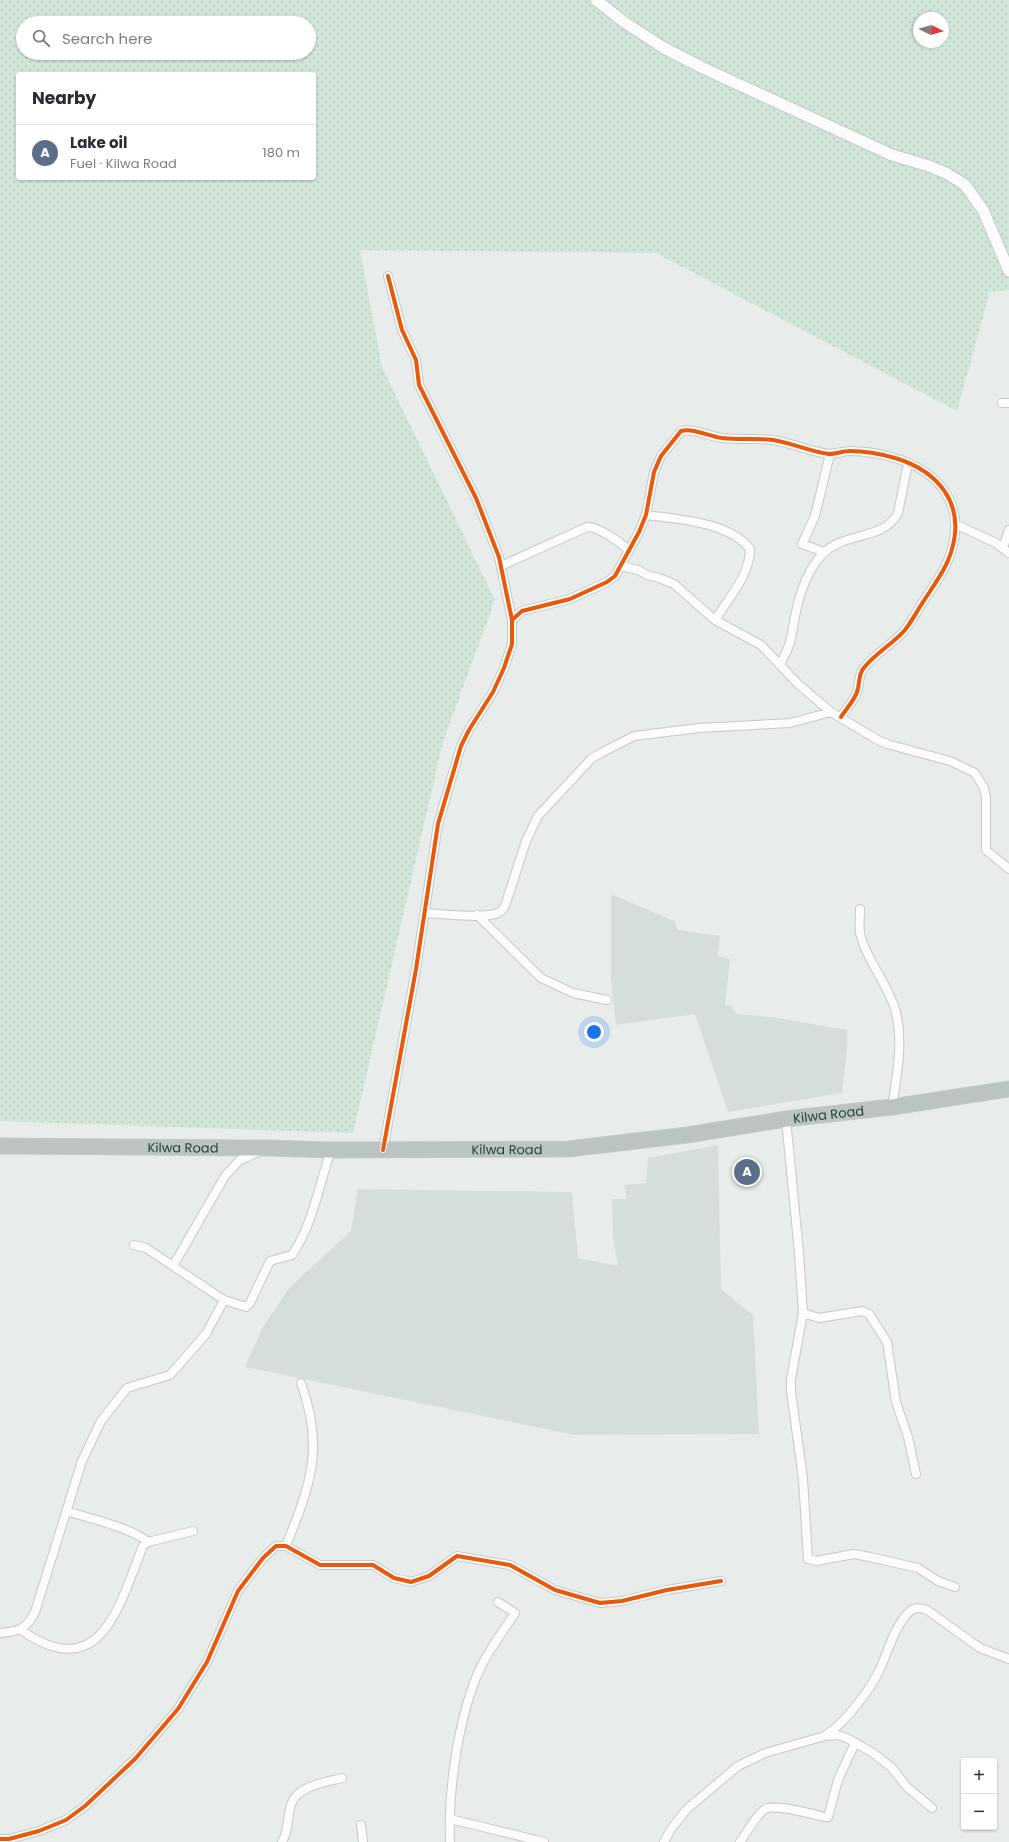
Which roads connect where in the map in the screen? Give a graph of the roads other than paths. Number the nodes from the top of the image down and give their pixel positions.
1 (596, 0) edge
2 (1009, 271) edge
3 (388, 276) dead end
4 (830, 454) junction
5 (908, 463) junction
6 (646, 515) junction
7 (955, 524) junction
8 (1009, 530) edge
9 (629, 550) junction
10 (1006, 551) edge
11 (824, 552) junction
12 (501, 566) junction
13 (622, 566) junction
14 (512, 620) junction
15 (715, 620) junction
16 (780, 665) junction
17 (831, 712) junction
18 (841, 717) junction
19 (1009, 869) edge
20 (860, 909) dead end
21 (425, 913) junction
22 (477, 915) junction
23 (607, 1000) dead end
24 (1009, 1089) edge
25 (892, 1107) junction
26 (786, 1119) junction
27 (0, 1146) edge
28 (269, 1148) junction
29 (331, 1150) junction
30 (383, 1150) junction
31 (134, 1244) dead end
32 (173, 1266) junction
33 (224, 1300) junction
34 (803, 1313) junction
35 (301, 1383) dead end
36 (916, 1474) dead end
37 (66, 1511) junction
38 (193, 1531) dead end
39 (148, 1542) junction
40 (286, 1546) junction
41 (721, 1581) dead end
42 (955, 1587) dead end
43 (498, 1602) dead end
44 (21, 1630) junction
45 (0, 1633) edge
46 (1009, 1659) edge
47 (825, 1736) junction
48 (855, 1743) junction
49 (342, 1778) dead end
50 (932, 1808) dead end
51 (450, 1819) junction
52 (361, 1825) dead end
53 (0, 1839) edge
54 (282, 1842) edge
55 (363, 1842) edge
56 (450, 1842) edge
57 (544, 1842) edge
58 (664, 1842) edge
59 (740, 1842) edge

1 - 2 main road
3 - 12 street
4 - 5 street
4 - 6 street
4 - 11 street
5 - 7 street
5 - 11 street
6 - 9 street
6 - 15 street
7 - 10 street
7 - 18 street
8 - 10 street
9 - 12 street
9 - 13 street
11 - 16 street
12 - 14 street
13 - 14 street
13 - 15 street
14 - 21 street
15 - 16 street
16 - 17 street
17 - 18 street
17 - 22 street
18 - 19 street
20 - 25 street
21 - 22 street
21 - 30 street
22 - 23 street
24 - 25 highway, Kilwa Road
25 - 26 highway, Kilwa Road
26 - 30 highway, Kilwa Road
26 - 34 street
27 - 28 highway, Kilwa Road
28 - 29 highway, Kilwa Road
28 - 32 street
29 - 30 highway, Kilwa Road
29 - 33 street
31 - 32 street
32 - 33 street
33 - 37 street
34 - 36 street
34 - 42 street
35 - 40 street
37 - 39 street
37 - 44 street
38 - 39 street
39 - 44 street
40 - 41 street
40 - 53 street
43 - 51 street
44 - 45 street
46 - 47 street
47 - 48 street
47 - 58 street
48 - 50 street
48 - 59 street
49 - 54 street
51 - 56 street
51 - 57 street
52 - 55 street

